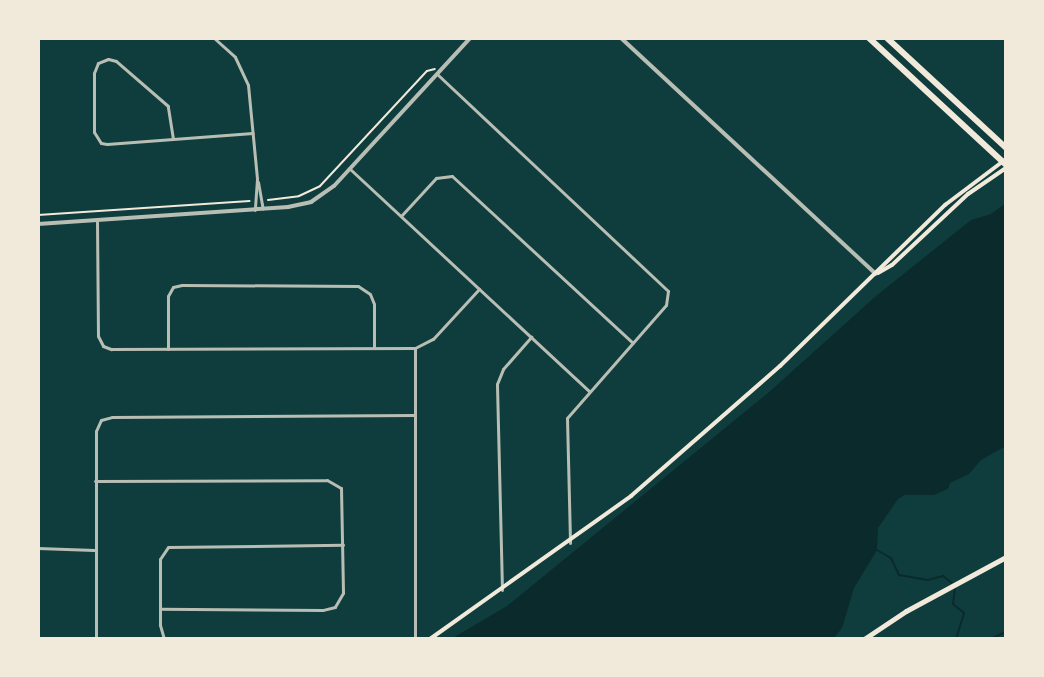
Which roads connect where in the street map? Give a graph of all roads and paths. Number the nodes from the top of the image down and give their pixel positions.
1 (214, 38) edge
2 (470, 38) edge
3 (621, 38) edge
4 (869, 38) edge
5 (887, 38) edge
6 (434, 69) dead end
7 (437, 74) junction
8 (253, 133) junction
9 (173, 139) junction
10 (1006, 148) edge
11 (1006, 164) edge
12 (350, 169) junction
13 (257, 179) junction
14 (266, 200) dead end
15 (251, 201) dead end
16 (263, 209) junction
17 (255, 210) junction
18 (38, 215) edge
19 (401, 216) junction
20 (97, 222) junction
21 (38, 224) edge
22 (876, 274) junction
23 (479, 289) junction
24 (531, 337) junction
25 (633, 343) junction
26 (374, 348) junction
27 (415, 348) junction
28 (168, 349) junction
29 (589, 391) junction
30 (415, 415) junction
31 (95, 481) junction
32 (570, 543) junction
33 (343, 545) junction
34 (38, 548) edge
35 (96, 550) junction
36 (1006, 557) edge
37 (502, 590) junction
38 (160, 609) junction
39 (873, 632) junction
40 (96, 639) edge
41 (164, 639) edge
42 (415, 639) edge
43 (430, 639) edge
44 (864, 639) edge
45 (877, 639) edge

1 - 8 street
2 - 7 street
3 - 22 street
4 - 11 highway
5 - 10 highway
6 - 14 path
7 - 12 street
7 - 25 street
8 - 9 street
8 - 13 street
9 - 9 street
11 - 22 main road
12 - 16 street
12 - 19 street
13 - 16 street
13 - 17 street
15 - 18 path
16 - 17 street
17 - 20 street
19 - 23 street
19 - 25 street
20 - 21 street
20 - 28 street
22 - 32 main road
23 - 24 street
23 - 27 street
24 - 29 street
24 - 37 street
25 - 29 street
26 - 27 street
26 - 28 street
26 - 28 street
27 - 30 street
29 - 32 street
30 - 31 street
30 - 42 street
31 - 33 street
31 - 35 street
32 - 37 main road
33 - 38 street
33 - 38 street
34 - 35 street
35 - 40 street
36 - 39 main road
37 - 43 main road
38 - 41 street
39 - 44 main road
39 - 45 street

